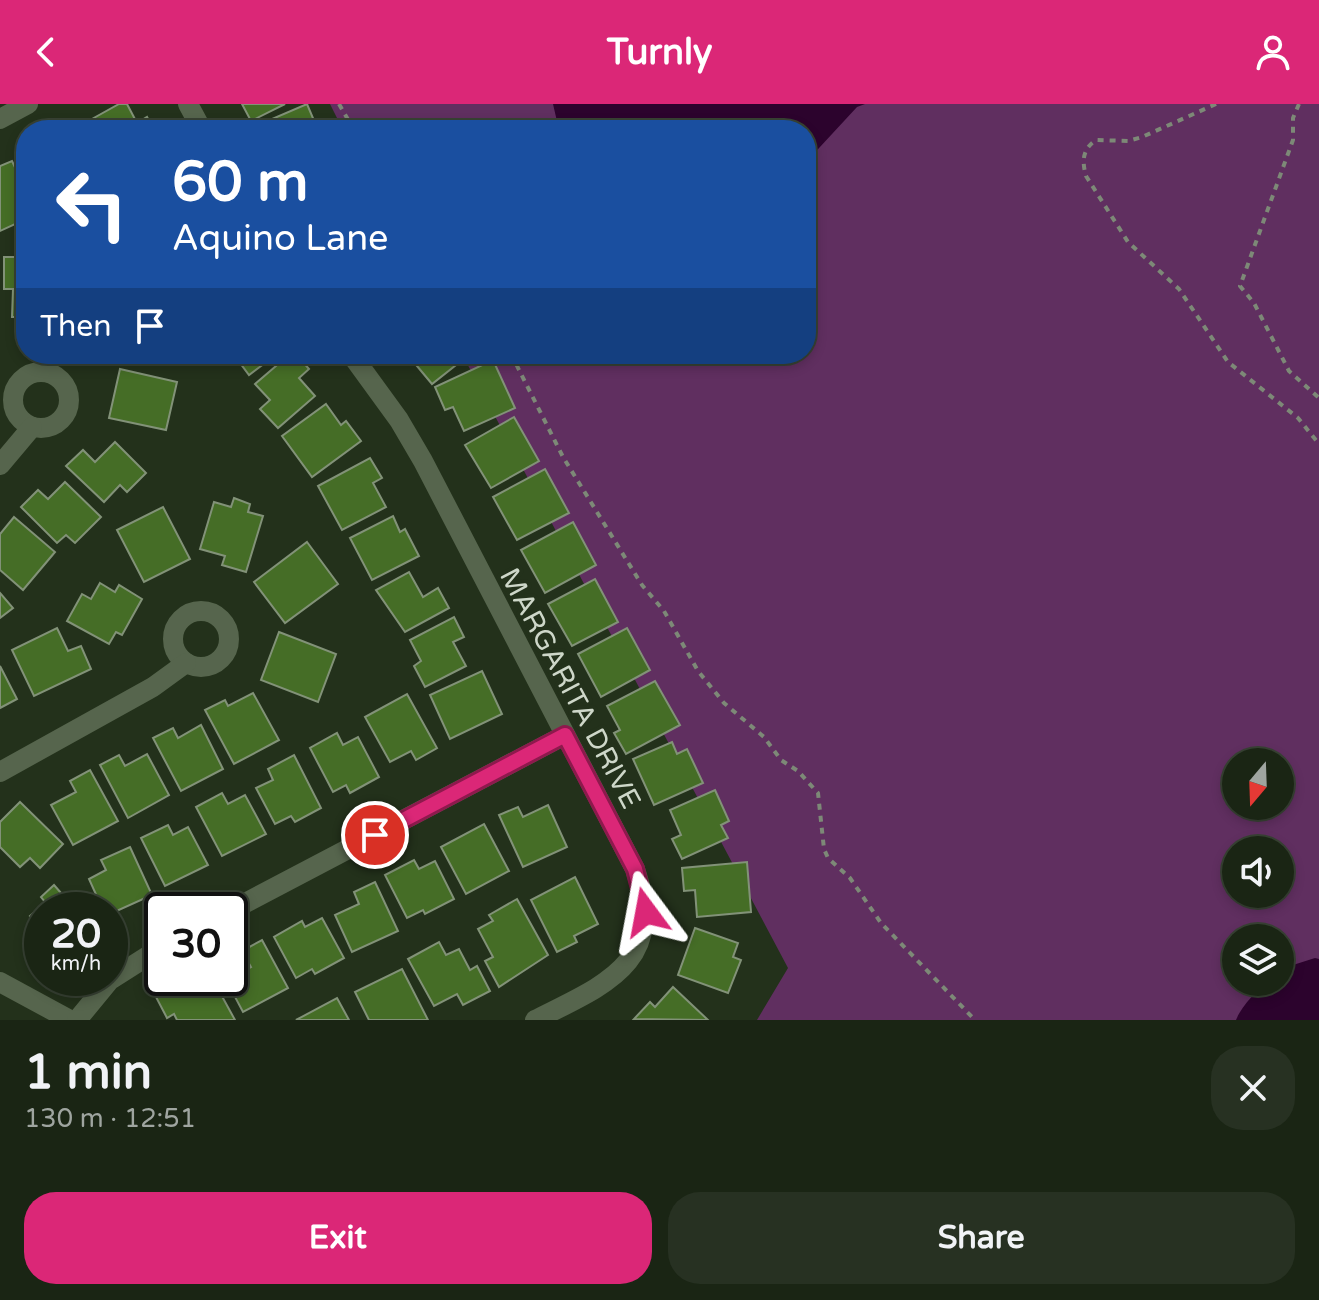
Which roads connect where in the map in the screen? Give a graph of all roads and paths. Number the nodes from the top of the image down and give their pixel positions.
1 (28, 104) edge
2 (1216, 104) edge
3 (1299, 104) edge
4 (0, 119) edge
5 (358, 364) edge
6 (516, 364) edge
7 (1319, 398) edge
8 (32, 427) dead end
9 (1319, 444) edge
10 (0, 465) edge
11 (186, 663) dead end
12 (565, 735) junction
13 (0, 772) edge
14 (248, 902) edge
15 (144, 958) edge
16 (0, 982) edge
17 (70, 1020) edge
18 (77, 1020) edge
19 (535, 1020) edge
20 (975, 1020) edge

1 - 4 street
2 - 9 path
3 - 7 path
5 - 12 street, MARGARITA DRIVE
6 - 20 path
8 - 10 street
11 - 13 street
12 - 14 street
12 - 19 street, MARGARITA DRIVE
15 - 18 street
16 - 17 street

